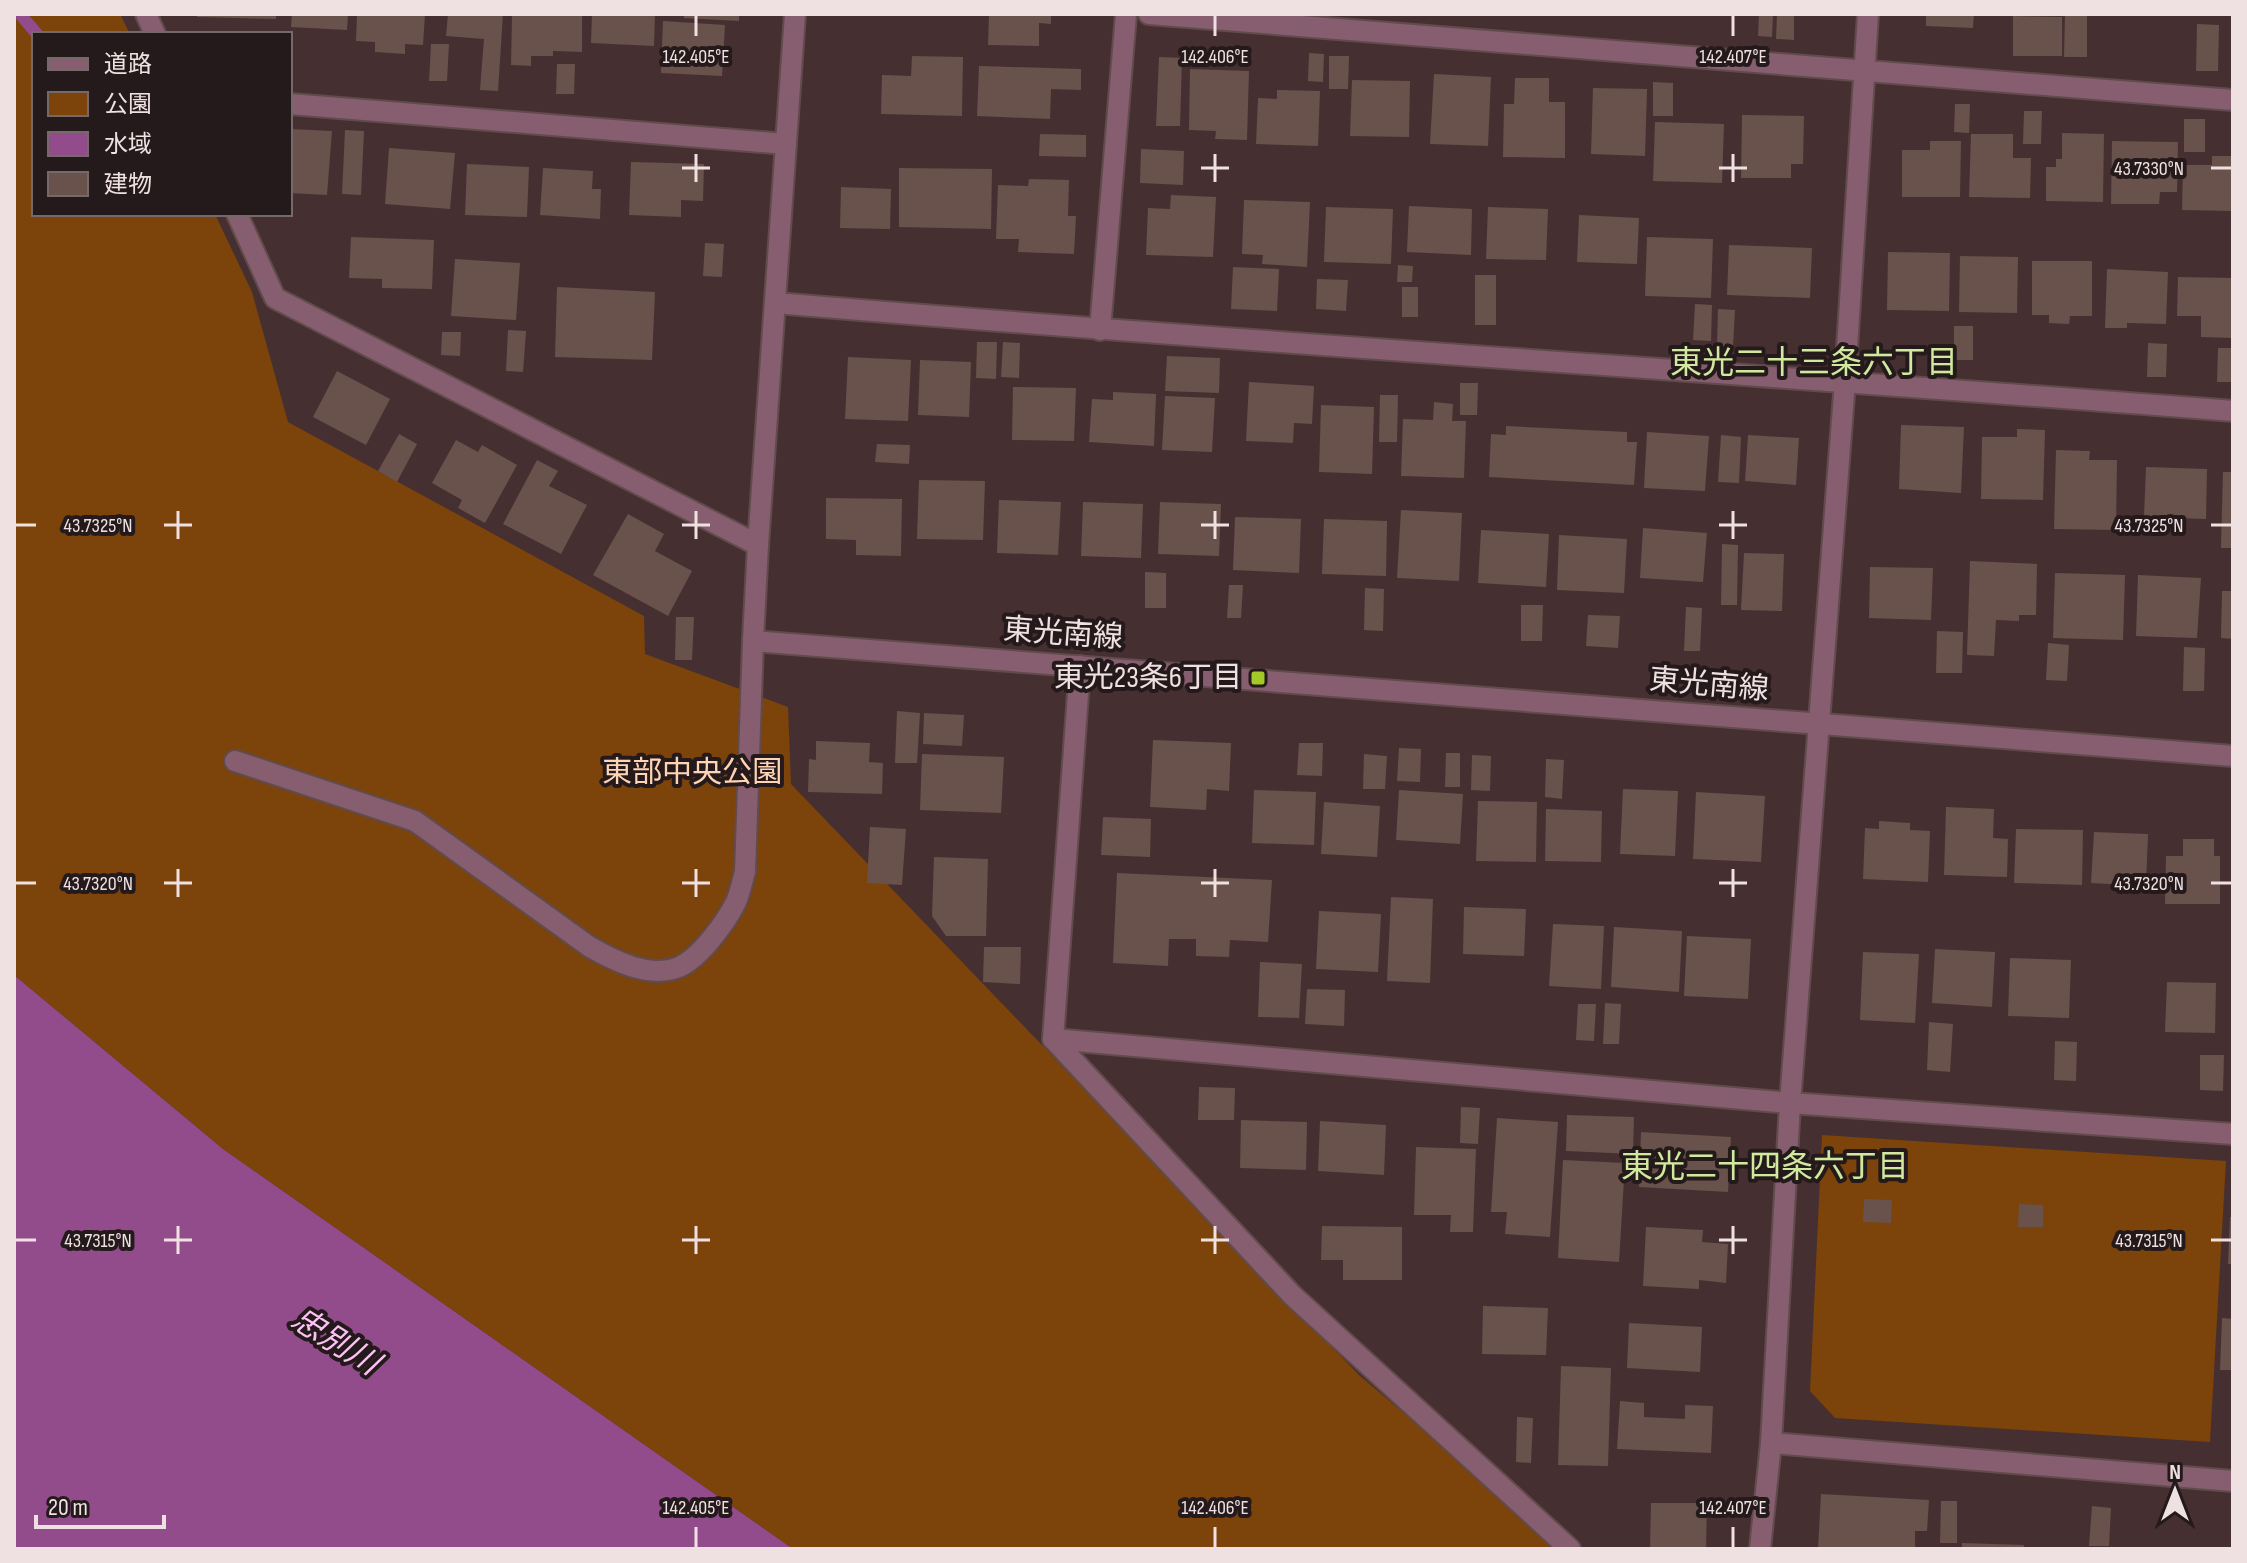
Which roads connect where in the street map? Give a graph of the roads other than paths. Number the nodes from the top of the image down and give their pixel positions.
1 (795, 14) edge
2 (1126, 14) edge
3 (1149, 14) edge
4 (1868, 14) edge
5 (1864, 72) junction
6 (2233, 100) edge
7 (292, 104) edge
8 (786, 144) junction
9 (238, 216) edge
10 (776, 303) junction
11 (1100, 330) junction
12 (1845, 381) junction
13 (2233, 411) edge
14 (758, 545) junction
15 (753, 641) junction
16 (1080, 666) junction
17 (1818, 724) junction
18 (2233, 756) edge
19 (235, 761) dead end
20 (1053, 1039) junction
21 (1790, 1103) junction
22 (2233, 1134) edge
23 (1771, 1443) junction
24 (2233, 1481) edge
25 (1570, 1549) edge
26 (1760, 1549) edge

1 - 8 street
2 - 11 street
3 - 5 street
4 - 5 street
5 - 6 street
5 - 12 street
7 - 8 street
8 - 10 street
9 - 14 street
10 - 11 street
10 - 14 street
11 - 12 street
12 - 13 street
12 - 17 street
14 - 15 street
15 - 16 street, 東光南線
15 - 19 street
16 - 17 street, 東光南線
16 - 20 street
17 - 18 street, 東光南線
17 - 21 street
20 - 21 street
20 - 25 street
21 - 22 street
21 - 23 street
23 - 24 street
23 - 26 street

